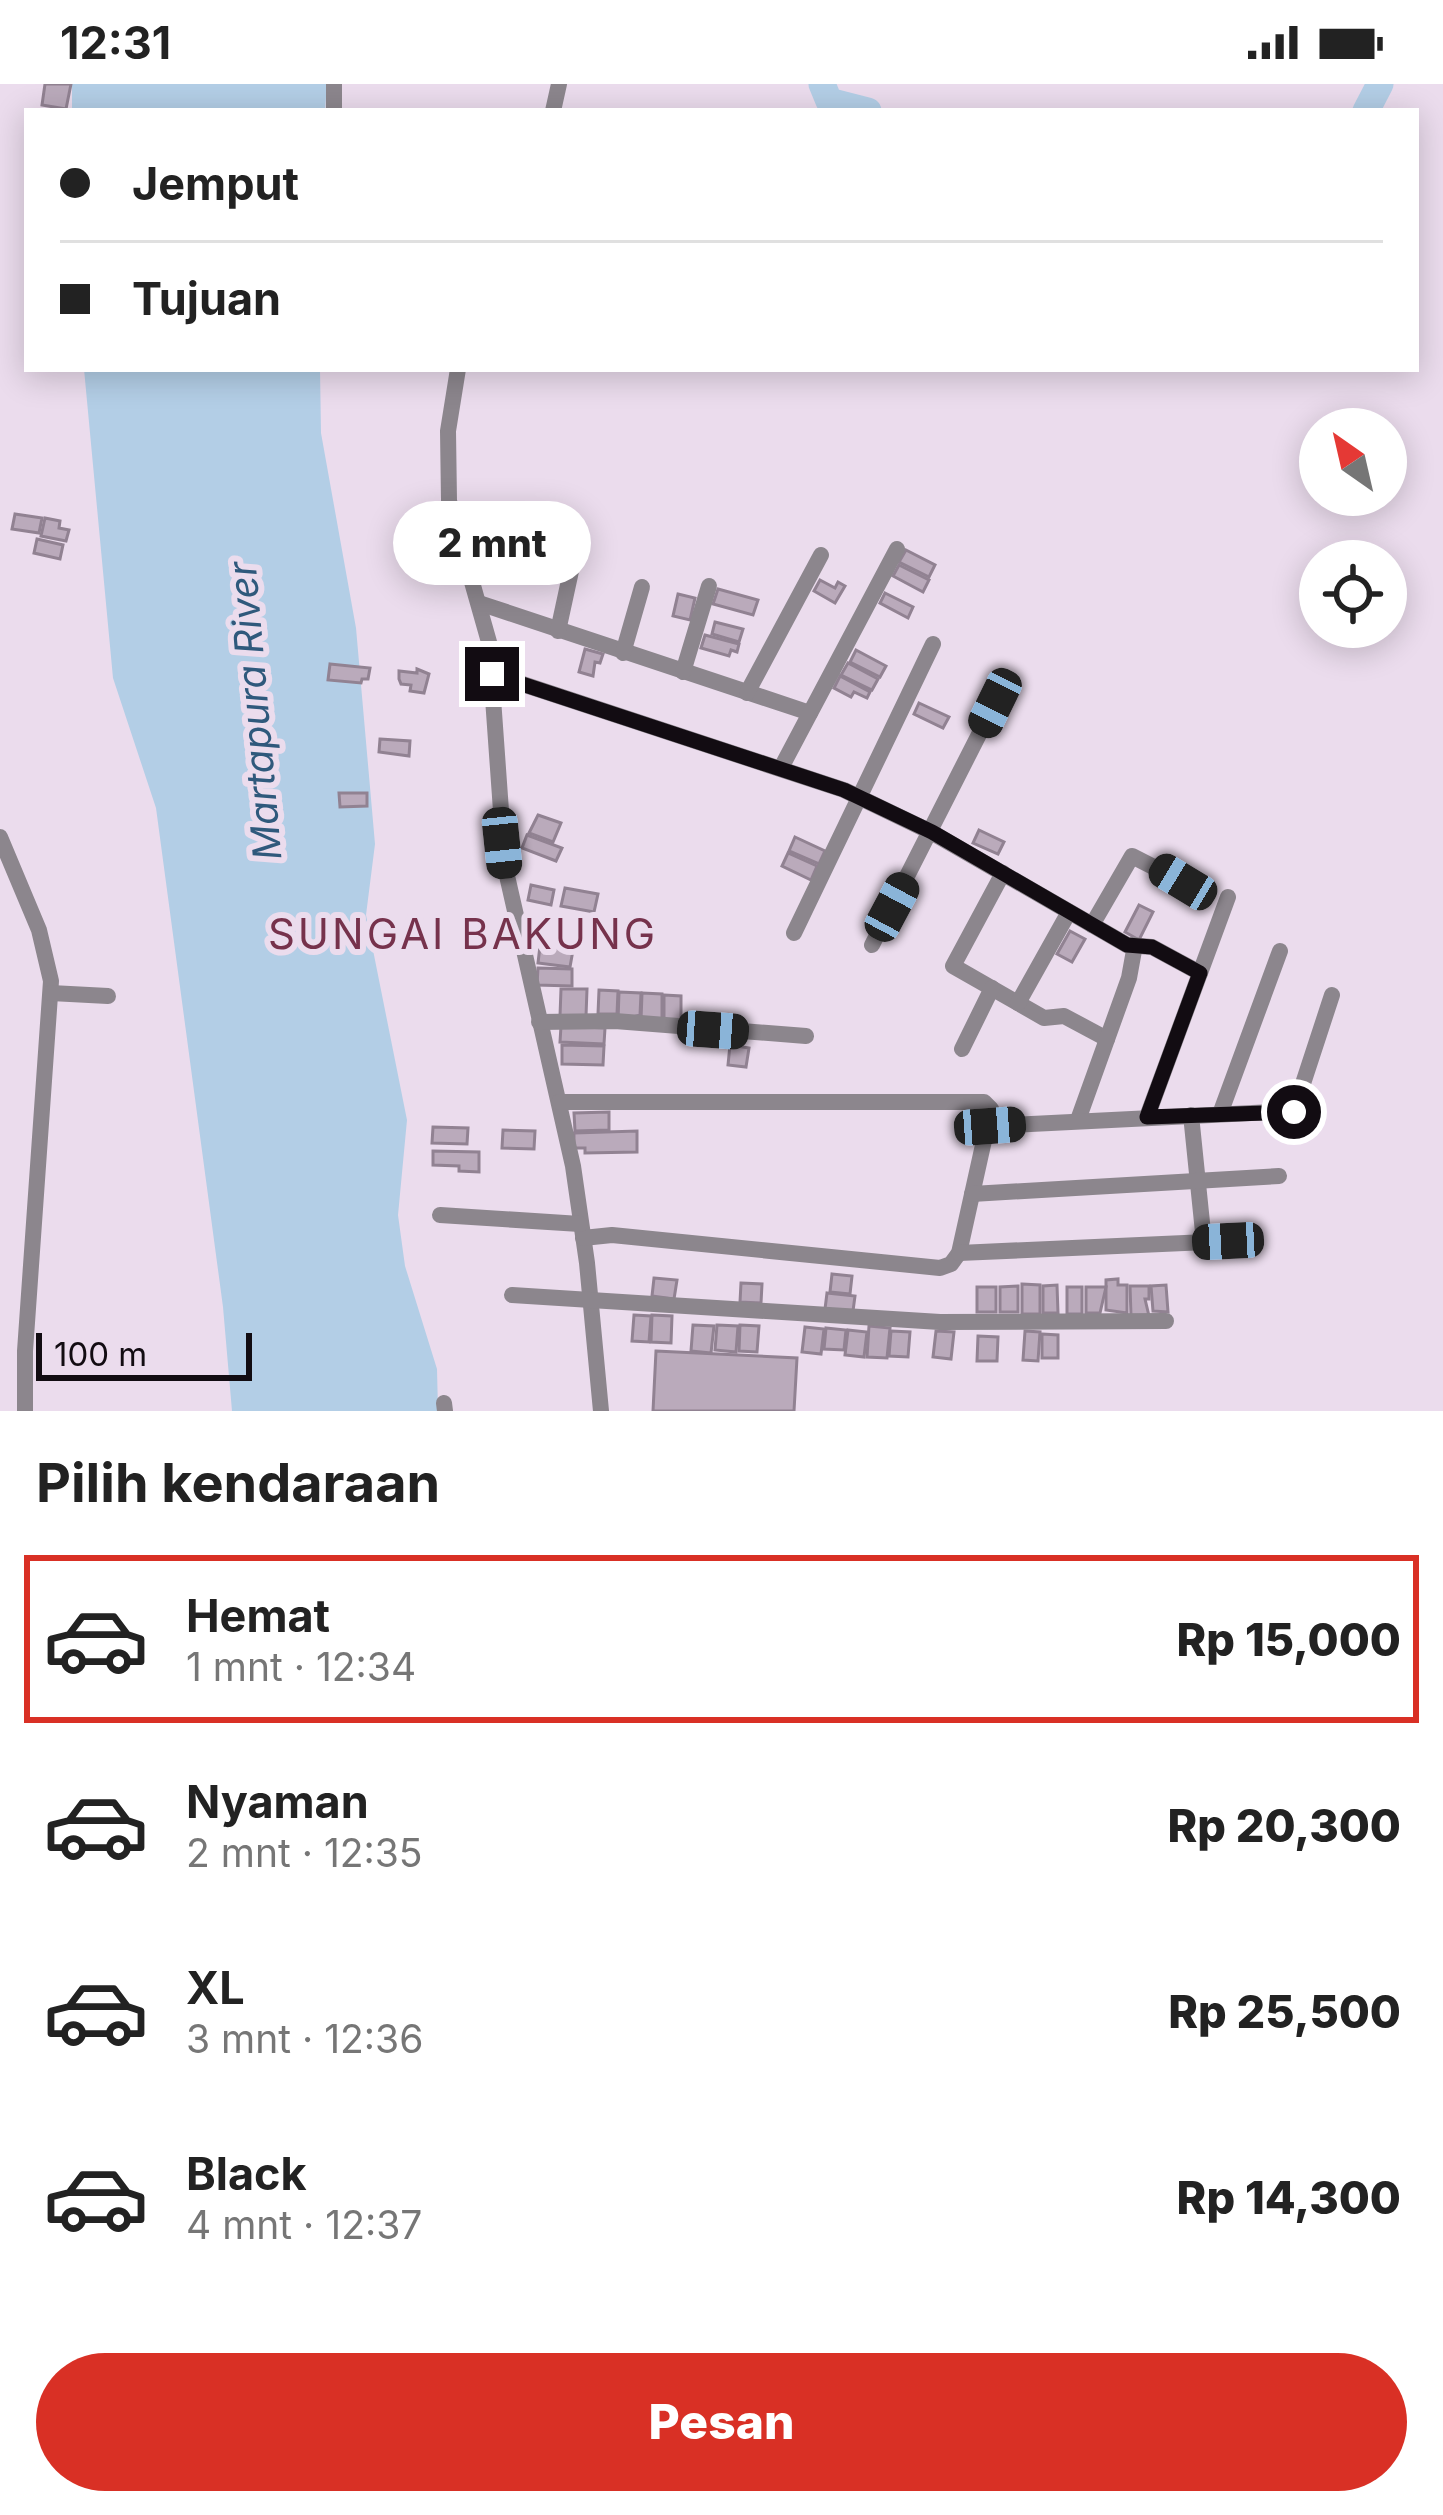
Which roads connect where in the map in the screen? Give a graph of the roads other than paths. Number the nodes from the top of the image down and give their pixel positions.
1 (458, 372) edge
2 (897, 549) dead end
3 (821, 555) dead end
4 (571, 571) dead end
5 (709, 586) dead end
6 (642, 587) dead end
7 (479, 604) junction
8 (558, 632) junction
9 (932, 644) dead end
10 (623, 653) junction
11 (683, 672) junction
12 (492, 674) junction
13 (748, 693) junction
14 (995, 703) dead end
15 (810, 713) junction
16 (781, 768) junction
17 (861, 798) junction
18 (932, 832) junction
19 (0, 837) edge
20 (1003, 872) junction
21 (1183, 882) dead end
22 (1228, 897) dead end
23 (1069, 912) junction
24 (1092, 925) junction
25 (794, 934) dead end
26 (872, 945) dead end
27 (1135, 945) junction
28 (1280, 951) dead end
29 (1200, 973) junction
30 (992, 988) junction
31 (51, 993) junction
32 (1332, 995) dead end
33 (108, 996) dead end
34 (1018, 1004) junction
35 (539, 1022) junction
36 (806, 1036) dead end
37 (1107, 1039) junction
38 (962, 1049) dead end
39 (559, 1102) junction
40 (1220, 1114) junction
41 (1191, 1115) junction
42 (1147, 1117) junction
43 (1078, 1120) junction
44 (990, 1126) junction
45 (1279, 1176) dead end
46 (1195, 1180) junction
47 (972, 1194) junction
48 (440, 1215) dead end
49 (582, 1231) junction
50 (1252, 1240) dead end
51 (1204, 1242) junction
52 (958, 1253) junction
53 (512, 1295) dead end
54 (590, 1301) junction
55 (1166, 1321) dead end
56 (25, 1411) edge
57 (601, 1411) edge

1 - 7 street
2 - 15 street
3 - 13 street
4 - 8 street
5 - 11 street
6 - 10 street
7 - 8 street
7 - 12 street
8 - 10 street
9 - 17 street
10 - 11 street
11 - 13 street
12 - 16 street
12 - 35 street
13 - 15 street
14 - 18 street
15 - 16 street
16 - 17 street
17 - 18 street
17 - 25 street
18 - 20 street
18 - 26 street
19 - 31 street
20 - 23 street
20 - 30 street
21 - 24 street
22 - 29 street
23 - 24 street
23 - 34 street
24 - 27 street
27 - 29 street
27 - 37 street
28 - 40 street
29 - 42 street
30 - 34 street
30 - 38 street
31 - 33 street
31 - 56 street
32 - 40 street
34 - 37 street
35 - 36 street
35 - 39 street
37 - 43 street
39 - 44 street
39 - 49 street
40 - 41 street
41 - 42 street
41 - 46 street
42 - 43 street
43 - 44 street
44 - 47 street
45 - 46 street
46 - 47 street
46 - 51 street
47 - 52 street
48 - 49 street
49 - 52 street
49 - 54 street
50 - 51 street
51 - 52 street
53 - 54 street
54 - 55 street
54 - 57 street

